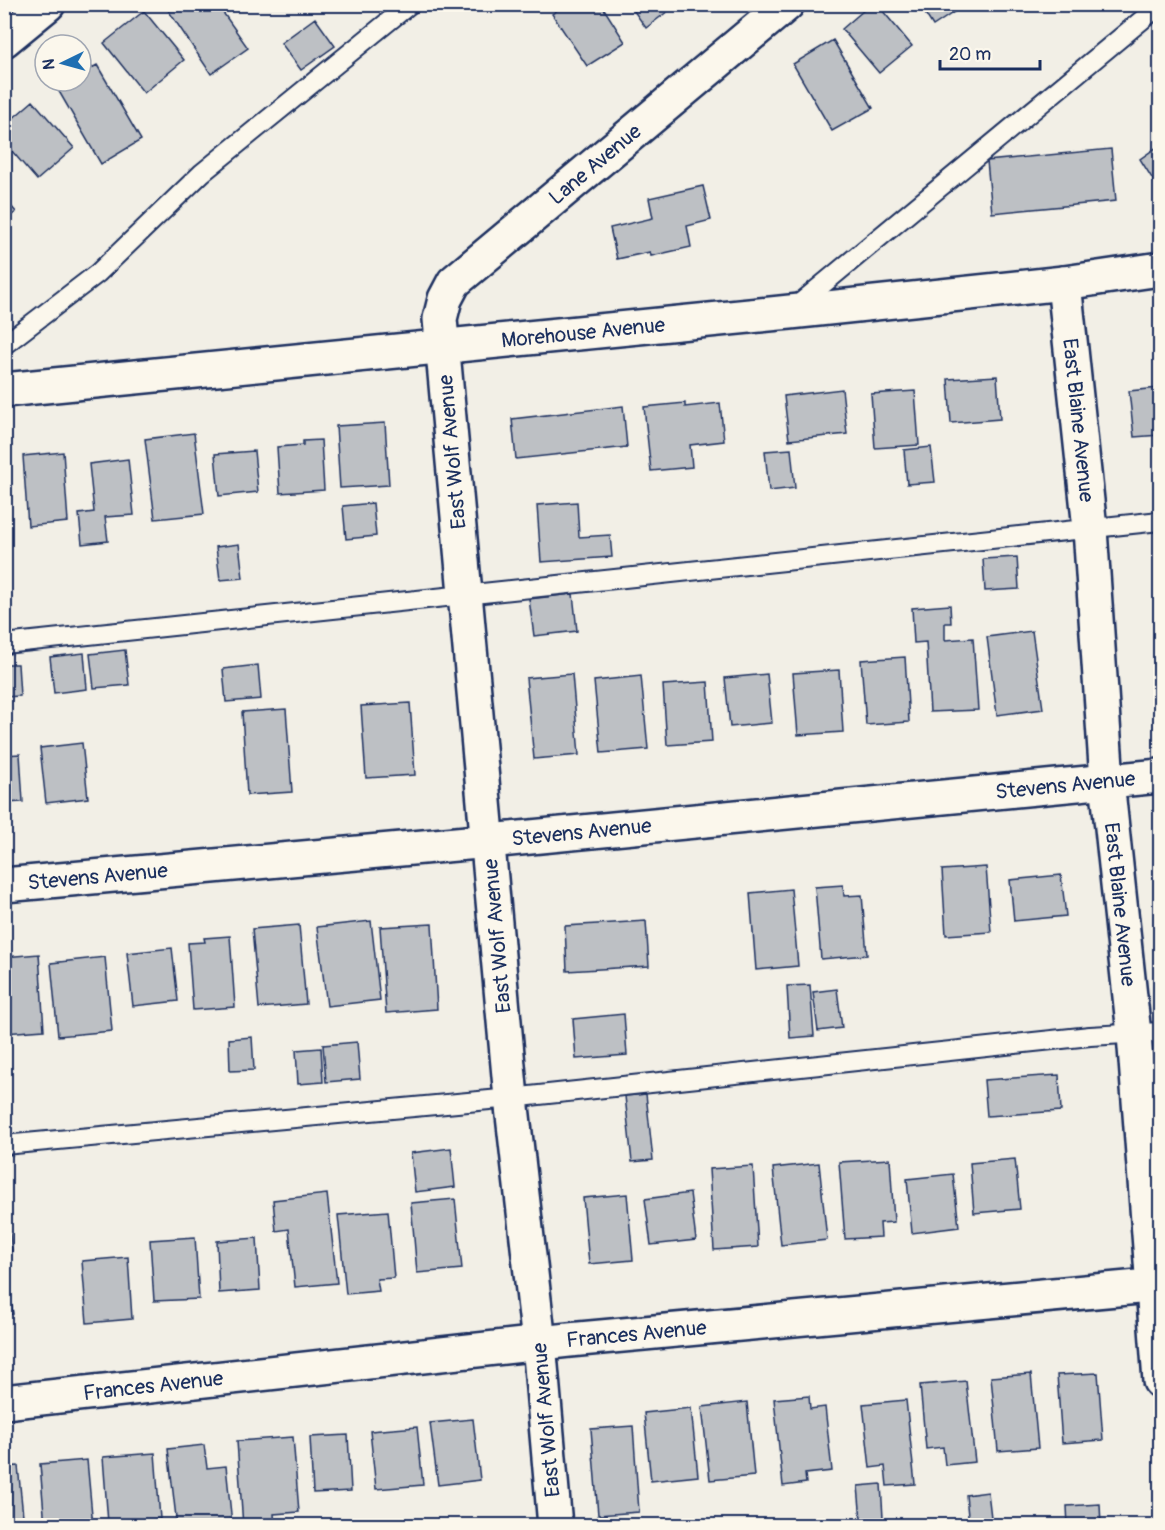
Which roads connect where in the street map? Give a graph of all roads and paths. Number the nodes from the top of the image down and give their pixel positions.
1 (410, 4) edge
2 (787, 4) edge
3 (1161, 5) edge
4 (1161, 269) edge
5 (1064, 283) junction
6 (790, 312) junction
7 (4, 345) edge
8 (442, 346) junction
9 (4, 390) edge
10 (1161, 521) edge
11 (1090, 529) junction
12 (465, 595) junction
13 (4, 644) edge
14 (1161, 776) edge
15 (1107, 781) junction
16 (489, 841) junction
17 (4, 885) edge
18 (1147, 1033) edge
19 (511, 1098) junction
20 (4, 1145) edge
21 (1156, 1285) edge
22 (539, 1343) junction
23 (1161, 1381) edge
24 (4, 1402) edge
25 (555, 1526) edge

1 - 7 lane
2 - 8 street, Lane Avenue
3 - 6 lane
4 - 5 street, Morehouse Avenue
5 - 6 street, Morehouse Avenue
5 - 11 street, East Blaine Avenue
6 - 8 street, Morehouse Avenue
8 - 9 street, Morehouse Avenue
8 - 12 street, East Wolf Avenue
10 - 11 lane
11 - 12 lane
11 - 15 street, East Blaine Avenue
12 - 13 lane
12 - 16 street, East Wolf Avenue
14 - 15 street, Stevens Avenue
15 - 16 street, Stevens Avenue
15 - 18 street, East Blaine Avenue
16 - 17 street, Stevens Avenue
16 - 19 street, East Wolf Avenue
18 - 19 lane
18 - 21 street, East Blaine Avenue
19 - 20 lane
19 - 22 street, East Wolf Avenue
21 - 22 street, Frances Avenue
21 - 23 street, East Blaine Avenue
22 - 24 street, Frances Avenue
22 - 25 street, East Wolf Avenue

